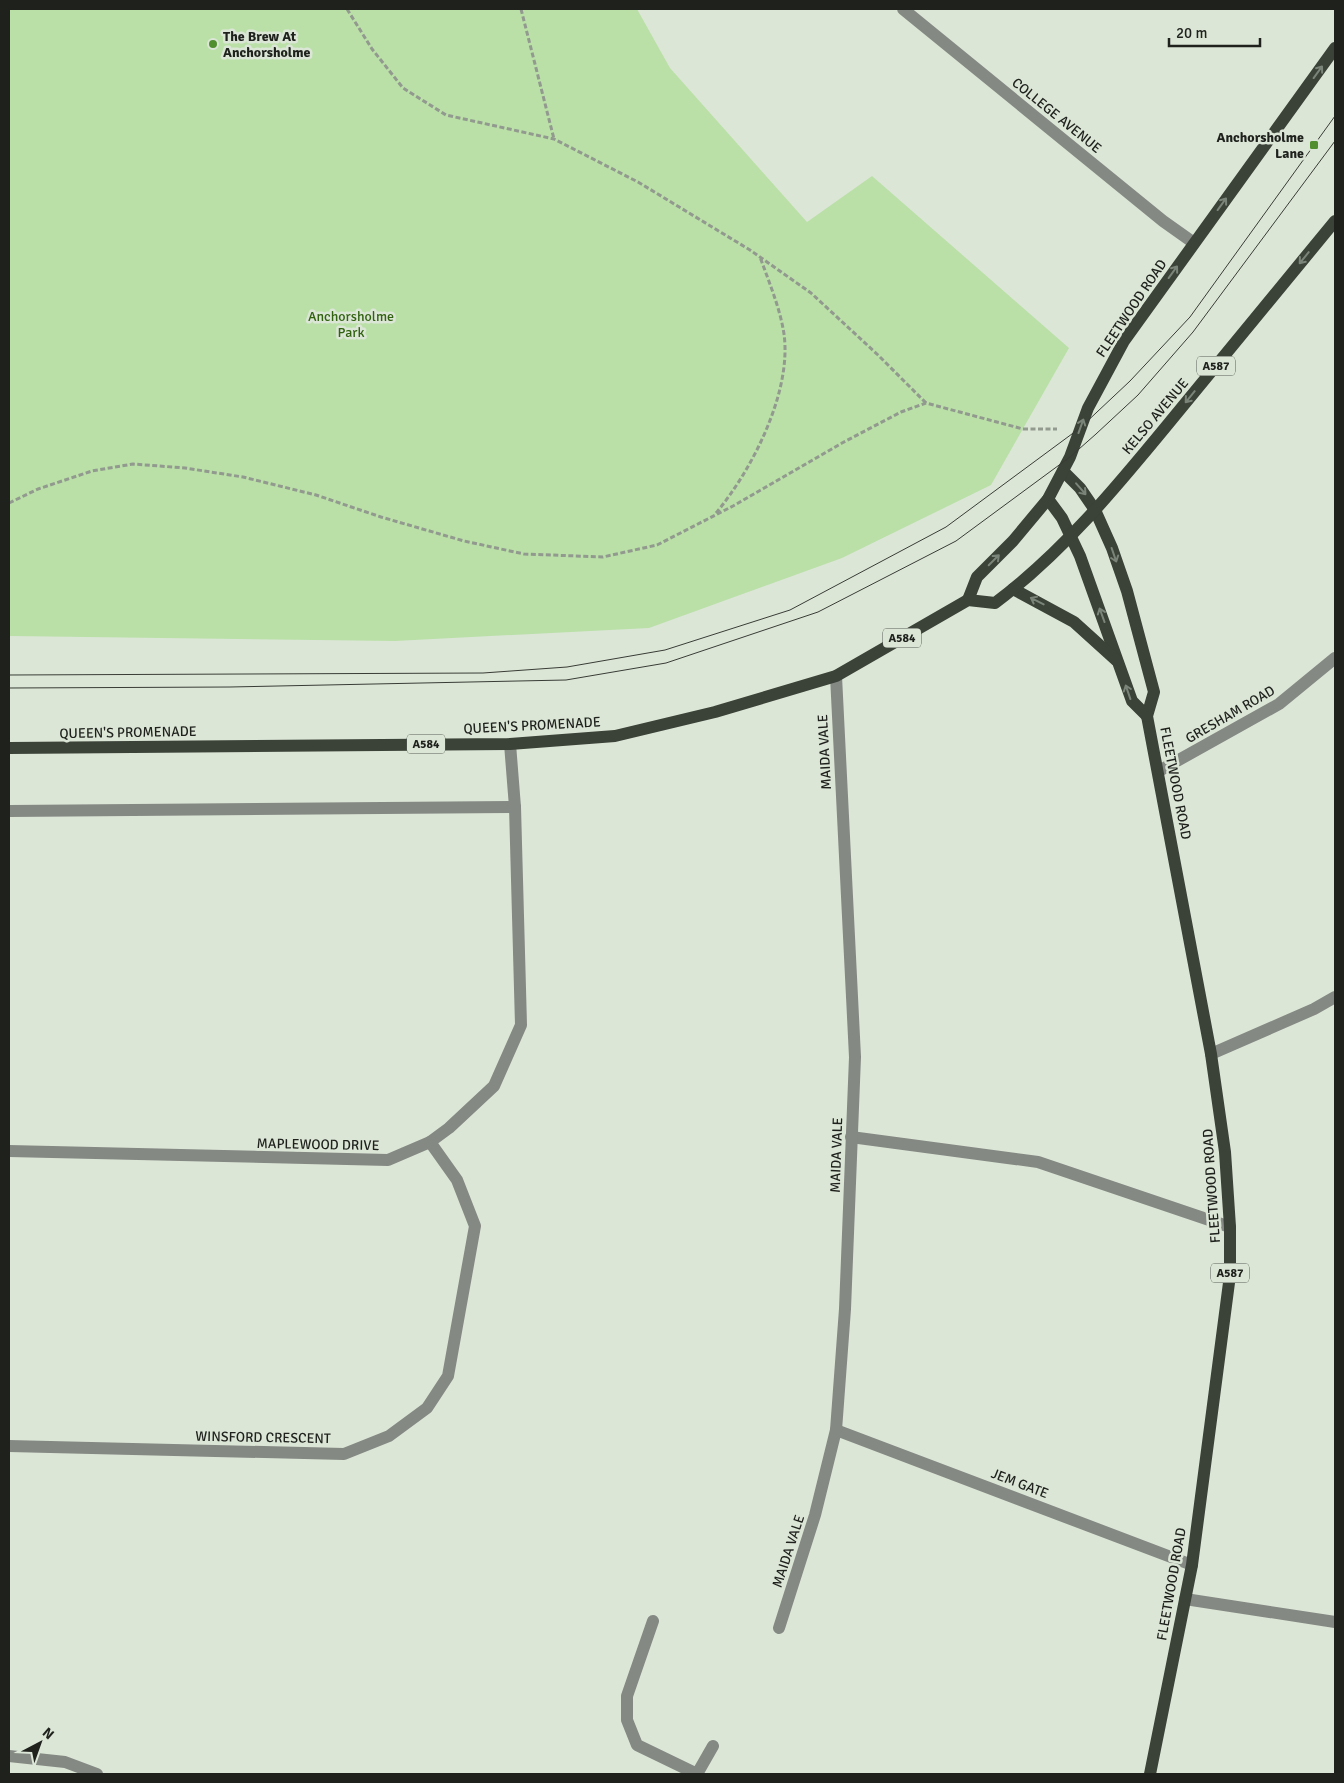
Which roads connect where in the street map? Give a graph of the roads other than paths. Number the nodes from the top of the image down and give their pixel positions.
1 (903, 9) edge
2 (1335, 48) edge
3 (1335, 221) edge
4 (1194, 243) junction
5 (1063, 471) junction
6 (1048, 499) junction
7 (1095, 510) junction
8 (1071, 536) junction
9 (1013, 589) junction
10 (968, 600) junction
11 (1335, 658) edge
12 (1118, 661) junction
13 (836, 676) junction
14 (1147, 716) junction
15 (510, 744) junction
16 (9, 748) edge
17 (1159, 771) junction
18 (515, 807) junction
19 (9, 811) edge
20 (1335, 998) edge
21 (1211, 1054) junction
22 (852, 1137) junction
23 (430, 1142) junction
24 (9, 1151) edge
25 (1230, 1227) junction
26 (836, 1430) junction
27 (9, 1446) edge
28 (1192, 1565) junction
29 (1185, 1598) junction
30 (653, 1621) dead end
31 (1335, 1622) edge
32 (779, 1628) dead end
33 (714, 1746) dead end
34 (9, 1756) edge
35 (97, 1774) edge
36 (697, 1774) edge
37 (1150, 1774) edge

1 - 4 street, COLLEGE AVENUE
4 -> 2 main road, FLEETWOOD ROAD
3 -> 7 main road, KELSO AVENUE / A587
5 -> 4 main road, FLEETWOOD ROAD
5 - 6 main road, FLEETWOOD ROAD
5 -> 7 main road
6 - 8 main road, FLEETWOOD ROAD / A587
10 -> 6 main road
7 - 8 main road, KELSO AVENUE / A587
7 -> 14 main road, FLEETWOOD ROAD
8 - 9 main road
12 -> 8 main road, FLEETWOOD ROAD / A587
9 - 10 main road
12 -> 9 main road
10 - 13 main road, QUEEN'S PROMENADE / A584
11 - 17 street, GRESHAM ROAD
14 -> 12 main road, FLEETWOOD ROAD / A587
13 - 15 main road, QUEEN'S PROMENADE / A584
13 - 22 street, MAIDA VALE
14 - 17 main road, FLEETWOOD ROAD / A587
15 - 16 main road, QUEEN'S PROMENADE / A584
15 - 18 street, MAPLEWOOD DRIVE
17 - 21 main road, FLEETWOOD ROAD / A587
18 - 19 street
18 - 23 street, MAPLEWOOD DRIVE
20 - 21 street
21 - 25 main road, FLEETWOOD ROAD / A587
22 - 25 street
22 - 26 street, MAIDA VALE
23 - 24 street, MAPLEWOOD DRIVE
23 - 27 street, WINSFORD CRESCENT
25 - 28 main road, FLEETWOOD ROAD / A587
26 - 28 street, JEM GATE
26 - 32 street, MAIDA VALE
28 - 29 main road, FLEETWOOD ROAD / A587
29 - 31 street
29 - 37 main road, FLEETWOOD ROAD / A587
30 - 36 street
33 - 36 street
34 - 35 street

